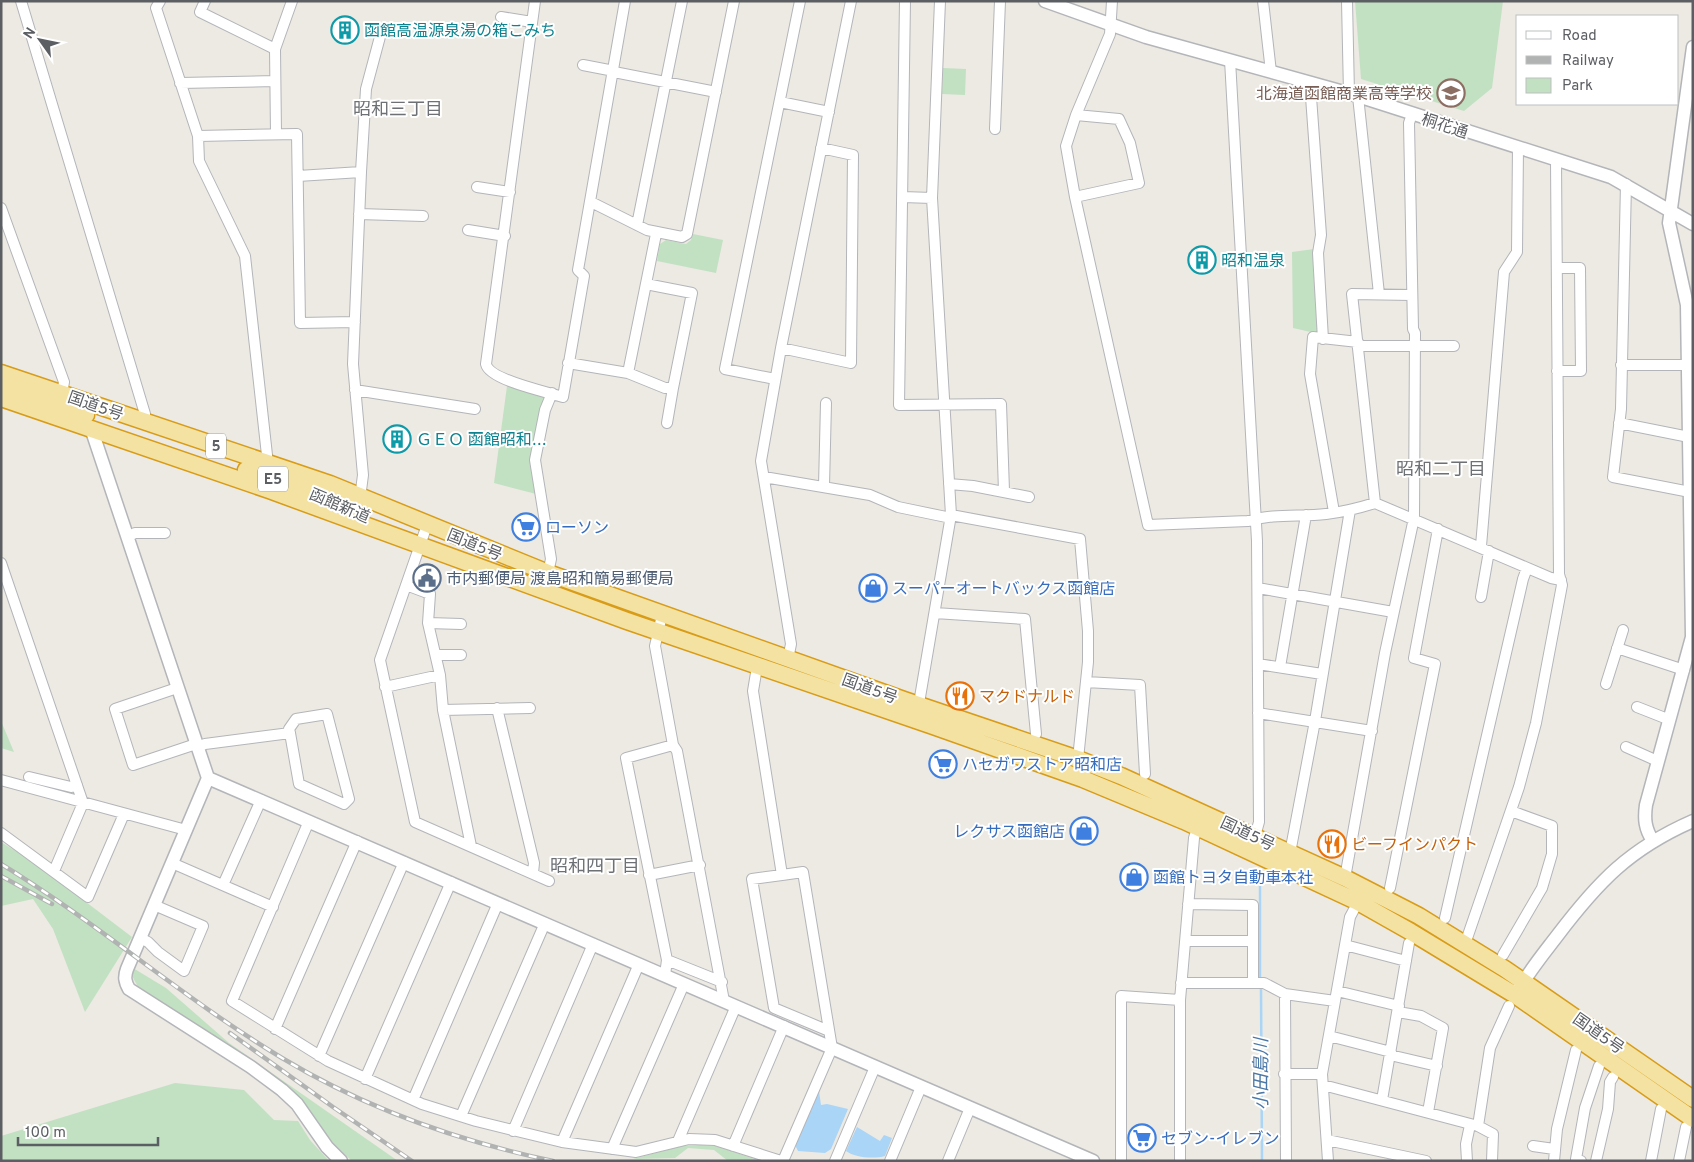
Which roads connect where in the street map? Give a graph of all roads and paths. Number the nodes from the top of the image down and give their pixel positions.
1 (21, 1) edge
2 (160, 1) edge
3 (205, 1) edge
4 (292, 1) edge
5 (535, 1) edge
6 (625, 1) edge
7 (682, 1) edge
8 (734, 1) edge
9 (800, 1) edge
10 (851, 1) edge
11 (905, 1) edge
12 (940, 1) edge
13 (1000, 1) edge
14 (1045, 1) edge
15 (1112, 1) edge
16 (1263, 1) edge
17 (1346, 1) edge
18 (501, 17) dead end
19 (532, 22) junction
20 (1112, 26) junction
21 (381, 33) dead end
22 (1693, 47) edge
23 (275, 49) junction
24 (1230, 60) junction
25 (583, 65) dead end
26 (614, 71) junction
27 (1271, 72) junction
28 (275, 81) junction
29 (666, 82) junction
30 (180, 83) junction
31 (1310, 83) junction
32 (716, 92) junction
33 (1353, 95) junction
34 (780, 102) junction
35 (829, 112) junction
36 (1412, 114) junction
37 (1076, 115) junction
38 (995, 129) dead end
39 (276, 134) junction
40 (198, 136) junction
41 (1518, 147) junction
42 (821, 148) junction
43 (1556, 160) junction
44 (361, 172) junction
45 (298, 176) junction
46 (1626, 184) junction
47 (477, 187) dead end
48 (510, 192) junction
49 (1075, 197) junction
50 (903, 198) junction
51 (932, 198) junction
52 (591, 202) junction
53 (1, 208) edge
54 (1671, 211) junction
55 (359, 214) junction
56 (423, 216) dead end
57 (1693, 224) edge
58 (638, 225) junction
59 (468, 230) dead end
60 (656, 234) junction
61 (505, 236) junction
62 (1557, 268) junction
63 (646, 284) junction
64 (1379, 294) junction
65 (1412, 295) junction
66 (1690, 314) edge
67 (355, 322) junction
68 (1323, 338) junction
69 (1358, 344) junction
70 (1415, 346) junction
71 (1454, 346) dead end
72 (781, 348) junction
73 (568, 363) junction
74 (1621, 366) junction
75 (1690, 366) edge
76 (1557, 371) junction
77 (1, 373) edge
78 (628, 373) junction
79 (775, 379) junction
80 (1, 385) edge
81 (673, 388) junction
82 (355, 390) junction
83 (62, 394) junction
84 (552, 394) junction
85 (1, 398) edge
86 (826, 403) dead end
87 (945, 406) junction
88 (475, 409) dead end
89 (145, 414) dead end
90 (1691, 416) edge
91 (667, 423) dead end
92 (1619, 423) junction
93 (90, 428) junction
94 (1690, 437) junction
95 (1691, 451) edge
96 (262, 475) junction
97 (764, 477) junction
98 (949, 484) junction
99 (824, 486) junction
100 (1004, 491) junction
101 (1690, 492) junction
102 (1028, 497) dead end
103 (1375, 503) junction
104 (357, 504) junction
105 (1350, 510) junction
106 (1334, 512) junction
107 (1306, 515) junction
108 (951, 517) junction
109 (1414, 518) junction
110 (1255, 519) junction
111 (1692, 521) edge
112 (428, 525) junction
113 (1438, 529) junction
114 (165, 533) dead end
115 (127, 537) junction
116 (420, 545) junction
117 (1485, 549) junction
118 (1, 563) edge
119 (1527, 568) junction
120 (548, 573) junction
121 (1561, 580) junction
122 (406, 585) junction
123 (1258, 588) junction
124 (1292, 595) junction
125 (1481, 597) dead end
126 (1334, 602) junction
127 (1393, 612) junction
128 (935, 613) junction
129 (662, 615) junction
130 (428, 624) junction
131 (461, 624) dead end
132 (1623, 630) dead end
133 (658, 631) junction
134 (1618, 648) junction
135 (436, 655) junction
136 (461, 655) dead end
137 (788, 659) junction
138 (1258, 664) junction
139 (757, 666) junction
140 (1280, 667) junction
141 (1684, 670) junction
142 (1322, 674) junction
143 (440, 675) junction
144 (1086, 682) junction
145 (1606, 684) dead end
146 (385, 687) junction
147 (177, 688) junction
148 (1637, 707) dead end
149 (497, 708) junction
150 (530, 708) dead end
151 (444, 710) junction
152 (917, 712) junction
153 (1258, 713) junction
154 (1665, 718) dead end
155 (1315, 721) junction
156 (1372, 731) junction
157 (290, 733) junction
158 (1036, 734) dead end
159 (197, 745) junction
160 (674, 745) junction
161 (1626, 747) dead end
162 (1078, 759) junction
163 (1653, 759) dead end
164 (1145, 774) dead end
165 (29, 777) dead end
166 (208, 778) junction
167 (1, 780) edge
168 (78, 785) junction
169 (261, 800) junction
170 (83, 803) junction
171 (1511, 812) junction
172 (124, 814) junction
173 (1200, 819) junction
174 (309, 821) junction
175 (1693, 821) edge
176 (186, 830) junction
177 (1, 833) edge
178 (357, 841) junction
179 (1652, 841) junction
180 (1253, 844) junction
181 (471, 846) junction
182 (1290, 853) junction
183 (404, 862) junction
184 (172, 863) junction
185 (700, 865) junction
186 (54, 871) junction
187 (533, 873) junction
188 (650, 875) junction
189 (782, 875) junction
190 (1345, 878) junction
191 (549, 880) dead end
192 (451, 882) junction
193 (223, 885) junction
194 (1390, 888) dead end
195 (1358, 902) junction
196 (498, 903) junction
197 (1188, 904) junction
198 (154, 905) junction
199 (273, 907) junction
200 (1445, 918) dead end
201 (545, 923) junction
202 (140, 938) junction
203 (1185, 941) junction
204 (1253, 941) junction
205 (1409, 943) dead end
206 (594, 944) junction
207 (1465, 944) junction
208 (1345, 945) junction
209 (1503, 955) dead end
210 (667, 960) junction
211 (1406, 961) junction
212 (639, 964) junction
213 (665, 975) junction
214 (722, 982) junction
215 (1181, 983) junction
216 (1253, 983) junction
217 (684, 984) junction
218 (1286, 994) junction
219 (1516, 994) junction
220 (1336, 996) junction
221 (1180, 1000) junction
222 (730, 1003) junction
223 (774, 1008) junction
224 (1398, 1009) junction
225 (780, 1024) junction
226 (276, 1029) junction
227 (829, 1031) junction
228 (1329, 1036) junction
229 (832, 1048) junction
230 (1576, 1050) dead end
231 (1391, 1054) junction
232 (319, 1056) junction
233 (875, 1066) junction
234 (1437, 1066) junction
235 (1598, 1066) dead end
236 (1284, 1074) junction
237 (1614, 1077) dead end
238 (365, 1079) junction
239 (1323, 1080) junction
240 (921, 1087) junction
241 (1693, 1099) edge
242 (413, 1100) junction
243 (1382, 1100) junction
244 (970, 1108) junction
245 (1662, 1109) dead end
246 (1428, 1112) junction
247 (461, 1116) junction
248 (1689, 1123) edge
249 (1474, 1125) junction
250 (512, 1131) junction
251 (1327, 1140) junction
252 (678, 1141) junction
253 (562, 1142) junction
254 (734, 1146) junction
255 (1533, 1146) dead end
256 (612, 1149) junction
257 (1554, 1150) junction
258 (1073, 1157) edge
259 (1395, 1158) edge
260 (341, 1161) edge
261 (782, 1161) edge
262 (835, 1161) edge
263 (890, 1161) edge
264 (948, 1161) edge
265 (1093, 1161) edge
266 (1121, 1161) edge
267 (1180, 1161) edge
268 (1286, 1161) edge
269 (1328, 1161) edge
270 (1426, 1161) edge
271 (1467, 1161) edge
272 (1492, 1161) edge
273 (1554, 1161) edge
274 (1581, 1161) edge
275 (1596, 1161) edge
276 (1651, 1161) edge
277 (1679, 1161) edge

1 - 89 street
2 - 30 street
3 - 23 street
4 - 23 street
5 - 19 street
6 - 26 street
7 - 29 street
8 - 32 street
9 - 34 street
10 - 35 street
11 - 50 street
12 - 51 street
13 - 38 street
14 - 20 street, 桐花通
15 - 20 street
16 - 27 street
17 - 33 street
18 - 19 street
19 - 48 street
20 - 24 street, 桐花通
20 - 37 street
21 - 44 street
22 - 54 street
23 - 28 street
24 - 27 street, 桐花通
24 - 110 street
25 - 26 street
26 - 29 street
26 - 52 street
27 - 31 street, 桐花通
28 - 30 street
28 - 39 street
29 - 32 street
29 - 58 street
30 - 40 street
31 - 33 street, 桐花通
31 - 68 street
32 - 60 street
33 - 36 street, 桐花通
33 - 64 street
34 - 35 street
34 - 79 street
35 - 42 street
36 - 41 street, 桐花通
36 - 65 street
37 - 49 street
37 - 49 street
39 - 40 street
39 - 45 street
40 - 96 street
41 - 43 street, 桐花通
41 - 117 street
42 - 72 street
42 - 72 street
43 - 46 street, 桐花通
43 - 62 street
44 - 45 street
44 - 55 street
45 - 67 street
46 - 54 street, 桐花通
46 - 74 street
47 - 48 street
48 - 61 street
49 - 110 street
50 - 51 street
50 - 87 street
51 - 87 street
52 - 58 street
52 - 73 street
53 - 83 street
54 - 57 street, 桐花通
54 - 66 street
55 - 56 street
55 - 67 street
58 - 60 street
59 - 61 street
60 - 63 street
61 - 84 street
62 - 76 street
62 - 76 street
63 - 78 street
63 - 81 street
64 - 65 street
64 - 69 street
65 - 70 street
66 - 75 street
67 - 82 street
68 - 69 street
68 - 106 street
69 - 70 street
69 - 103 street
70 - 71 street
70 - 109 street
72 - 79 street
73 - 78 street
73 - 84 street
74 - 75 street
74 - 92 street
75 - 90 street
76 - 121 street
77 - 83 highway, 国道5号 / 5
78 - 81 street
79 - 97 street
80 - 96 highway, 函館新道 / E5
81 - 91 street
82 - 88 street
82 - 104 street
83 - 96 highway, 国道5号 / 5
84 - 120 street
85 - 93 highway, 国道5号 / 5
86 - 99 street
87 - 98 street
87 - 100 street
90 - 94 street
92 - 94 street
92 - 101 street
93 - 96 highway, 国道5号 / 5
93 - 115 street
94 - 95 street
95 - 101 street
96 - 104 highway, 函館新道 / E5
96 - 116 highway, 国道5号 / 5
97 - 99 street
97 - 137 street
98 - 100 street
98 - 108 street
99 - 108 street
100 - 102 street
101 - 111 street
103 - 105 street
103 - 109 street
104 - 112 highway, 国道5号 / 5
104 - 116 highway, 函館新道 / E5
105 - 106 street
105 - 126 street
106 - 107 street
107 - 110 street
107 - 124 street
108 - 128 street
108 - 144 street
109 - 113 street
109 - 127 street
110 - 123 street
111 - 141 street
112 - 116 street
112 - 120 highway, 国道5号 / 5
113 - 117 street
113 - 194 street
114 - 115 street
115 - 147 street
116 - 122 street
116 - 133 highway, 国道5号 / 5
117 - 119 street
117 - 125 street
118 - 168 street
119 - 121 street
119 - 200 street
120 - 129 highway, 国道5号 / 5
121 - 171 street
122 - 130 street
122 - 146 street
123 - 124 street
123 - 138 street
124 - 126 street
124 - 140 street
126 - 127 street
126 - 142 street
127 - 156 street
128 - 152 street
128 - 158 street
129 - 133 street
129 - 137 highway, 国道5号 / 5
130 - 131 street
130 - 135 street
132 - 134 street
133 - 139 highway, 国道5号 / 5
133 - 160 street
134 - 141 street
134 - 145 street
135 - 136 street
135 - 143 street
137 - 152 highway, 国道5号 / 5
138 - 140 street
138 - 153 street
139 - 152 highway, 国道5号 / 5
139 - 189 street
140 - 142 street
141 - 179 street
142 - 155 street
143 - 146 street
143 - 151 street
144 - 162 street
144 - 164 street
146 - 181 street
147 - 159 street
147 - 159 street
148 - 154 street
149 - 150 street
149 - 151 street
149 - 187 street
151 - 181 street
152 - 162 highway, 国道5号 / 5
152 - 173 highway, 国道5号 / 5
153 - 155 street
153 - 180 street
155 - 156 street
155 - 182 street
156 - 190 street
157 - 157 street
157 - 159 street
159 - 166 street
160 - 185 street
160 - 188 street
161 - 163 street
162 - 173 highway, 国道5号 / 5
165 - 168 street
166 - 169 street
166 - 176 street
167 - 170 street
168 - 170 street
169 - 174 street
169 - 193 street
170 - 172 street
170 - 186 street
171 - 207 street
171 - 209 street
172 - 176 street
172 - 186 street
173 - 180 highway, 国道5号 / 5
173 - 197 street
174 - 178 street
174 - 199 street
175 - 179 street
176 - 184 street
177 - 186 street
178 - 183 street
178 - 226 street
179 - 219 street
180 - 182 highway, 国道5号 / 5
180 - 195 highway, 国道5号 / 5
181 - 187 street
182 - 190 highway, 国道5号 / 5
183 - 192 street
183 - 232 street
184 - 193 street
184 - 198 street
185 - 188 street
185 - 214 street
187 - 191 street
188 - 210 street
189 - 223 street
189 - 227 street
190 - 207 highway, 国道5号 / 5
192 - 196 street
192 - 238 street
193 - 199 street
195 - 208 street
195 - 219 highway, 国道5号 / 5
196 - 201 street
196 - 242 street
197 - 203 street
197 - 204 street
198 - 202 street
198 - 202 street
199 - 226 street
201 - 206 street
201 - 247 street
202 - 260 street
203 - 204 street
203 - 215 street
204 - 216 street
205 - 211 street
206 - 212 street
206 - 250 street
207 - 219 highway, 国道5号 / 5
208 - 211 street
208 - 220 street
210 - 213 street
210 - 214 street
211 - 224 street
212 - 213 street
212 - 253 street
213 - 217 street
214 - 222 street
215 - 216 street
215 - 221 street
216 - 218 street
217 - 222 street
217 - 256 street
218 - 220 street
218 - 236 street
219 - 241 highway, 国道5号 / 5
219 - 248 highway, 国道5号 / 5
219 - 249 street
220 - 224 street
220 - 228 street
221 - 266 street
221 - 267 street
222 - 225 street
222 - 252 street
223 - 225 street
223 - 227 street
224 - 231 street
224 - 234 street
225 - 229 street
225 - 254 street
226 - 232 street
227 - 229 street
228 - 231 street
228 - 239 street
229 - 233 street
229 - 261 street
230 - 257 street
231 - 234 street
231 - 243 street
232 - 238 street
233 - 240 street
233 - 262 street
234 - 246 street
235 - 274 street
236 - 239 street
236 - 268 street
237 - 275 street
238 - 242 street
239 - 243 street
239 - 251 street
240 - 244 street
240 - 263 street
242 - 247 street
243 - 246 street
244 - 258 street
244 - 264 street
245 - 276 street
246 - 249 street
247 - 250 street
248 - 277 street
249 - 271 street
249 - 272 street
250 - 253 street
251 - 259 street
251 - 269 street
252 - 254 street
252 - 256 street
253 - 256 street
254 - 261 street
255 - 257 street
257 - 273 street
258 - 265 street
259 - 270 street

